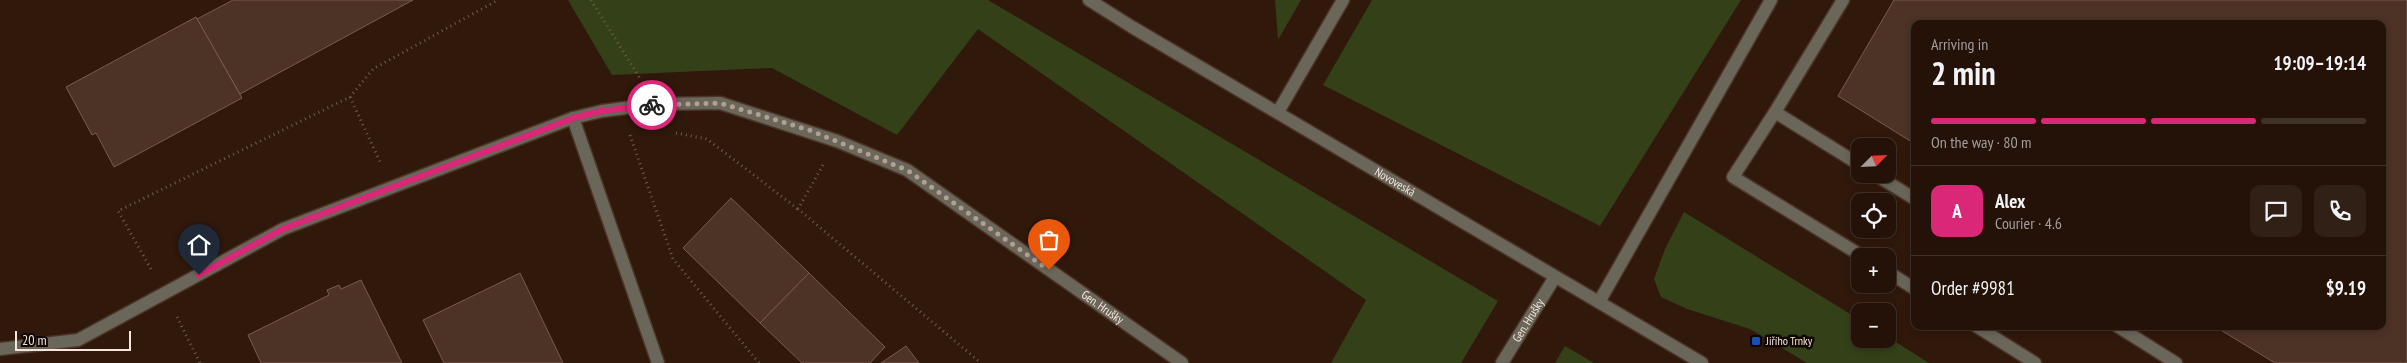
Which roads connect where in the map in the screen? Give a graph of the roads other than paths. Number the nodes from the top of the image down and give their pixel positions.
1 (1089, 0) edge
2 (1343, 0) edge
3 (1771, 0) edge
4 (1843, 0) edge
5 (1278, 112) junction
6 (1776, 112) junction
7 (574, 118) junction
8 (1851, 159) edge
9 (1888, 183) edge
10 (1911, 197) edge
11 (1851, 249) edge
12 (1554, 277) junction
13 (1896, 277) edge
14 (1911, 286) edge
15 (1599, 302) junction
16 (1982, 330) edge
17 (2123, 330) edge
18 (0, 349) edge
19 (658, 363) edge
20 (1182, 363) edge
21 (1502, 363) edge
22 (1702, 363) edge
23 (2036, 363) edge
24 (2176, 363) edge

1 - 5 street, Novoveská
2 - 5 street
3 - 15 street
4 - 6 street
5 - 12 street, Novoveská
6 - 8 street
6 - 11 street
7 - 18 street, Gen. Hrušky
7 - 19 street
7 - 20 street, Gen. Hrušky
9 - 10 street
12 - 15 street, Novoveská
12 - 21 street, Gen. Hrušky
13 - 14 street
15 - 22 street, Novoveská
16 - 23 street
17 - 24 street

